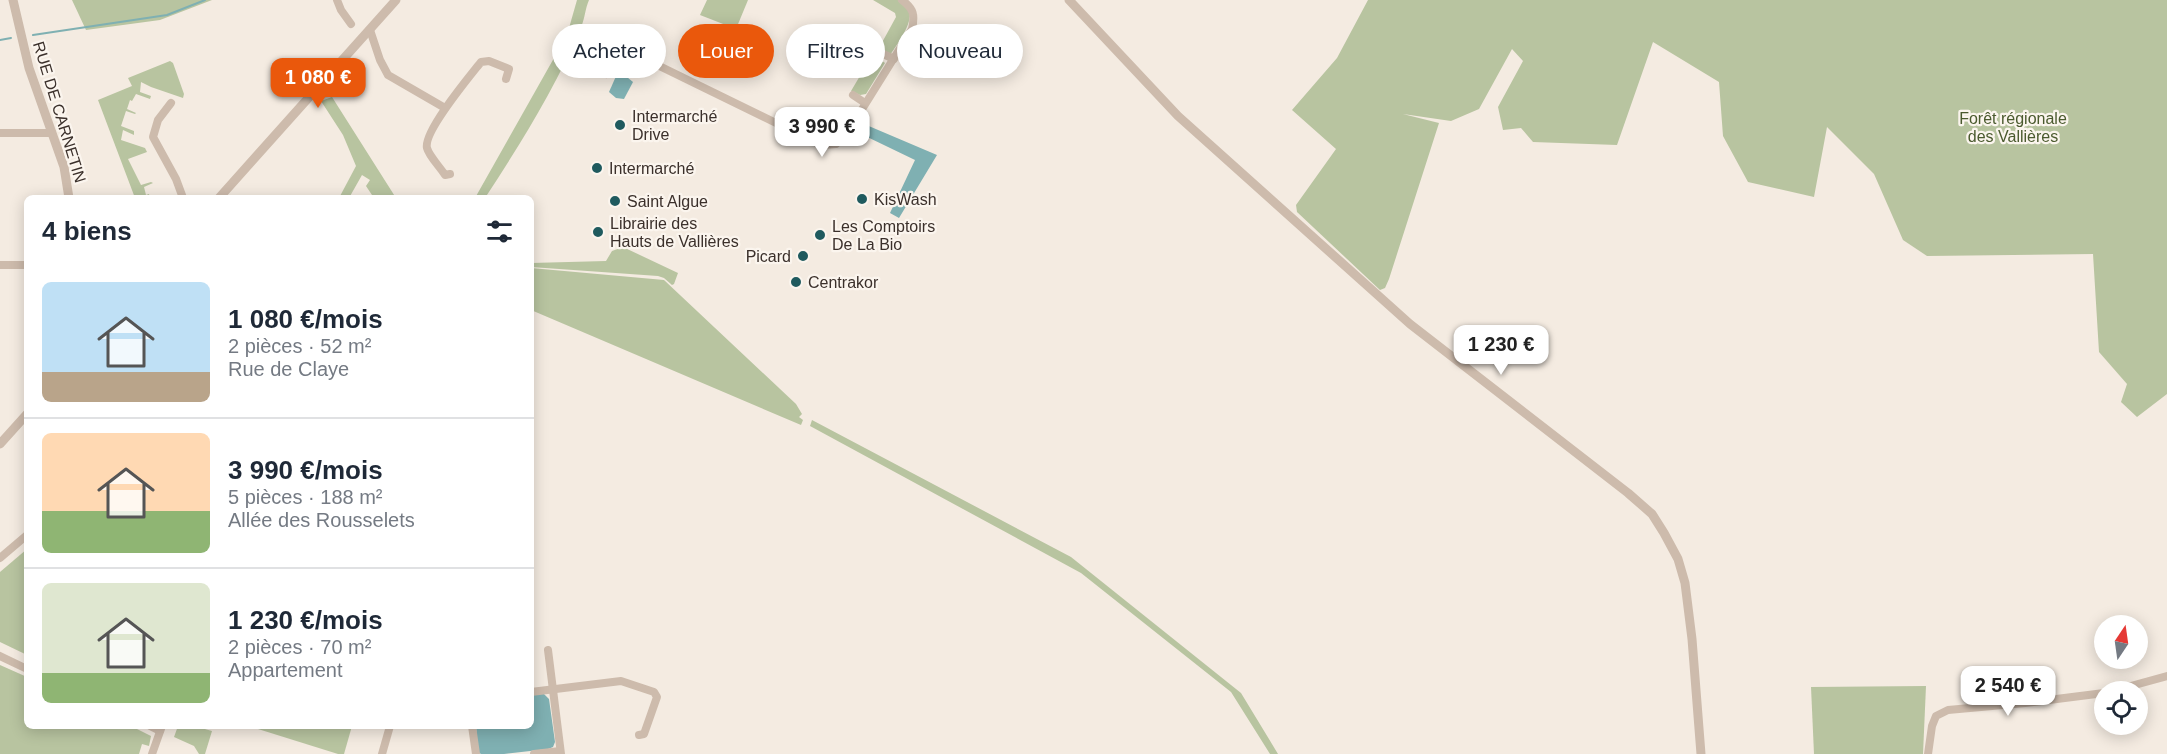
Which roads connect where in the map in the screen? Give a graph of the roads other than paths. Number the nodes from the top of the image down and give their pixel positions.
1 (13, 0) edge
2 (337, 0) edge
3 (396, 0) edge
4 (902, 0) edge
5 (1069, 0) edge
6 (351, 24) dead end
7 (370, 30) junction
8 (885, 55) edge
9 (894, 59) junction
10 (666, 69) edge
11 (506, 79) dead end
12 (853, 95) dead end
13 (171, 103) dead end
14 (865, 103) junction
15 (445, 108) junction
16 (836, 117) dead end
17 (851, 127) junction
18 (0, 133) edge
19 (52, 133) junction
20 (450, 174) dead end
21 (69, 195) edge
22 (182, 195) edge
23 (225, 195) edge
24 (0, 265) edge
25 (24, 265) edge
26 (24, 417) edge
27 (0, 444) edge
28 (24, 538) edge
29 (0, 558) edge
30 (548, 650) dead end
31 (0, 656) edge
32 (24, 668) edge
33 (2167, 676) edge
34 (2148, 681) edge
35 (553, 690) junction
36 (534, 693) edge
37 (2094, 694) edge
38 (161, 729) edge
39 (389, 729) edge
40 (472, 729) edge
41 (639, 735) dead end
42 (561, 753) edge
43 (152, 754) edge
44 (382, 754) edge
45 (476, 754) edge
46 (534, 754) edge
47 (1701, 754) edge
48 (1928, 754) edge

1 - 19 street, RUE DE CARNETIN
2 - 6 street
3 - 7 street
4 - 9 street
5 - 47 street
7 - 15 street
7 - 23 street
8 - 9 street
9 - 14 street
10 - 17 street
11 - 15 street
12 - 14 street
13 - 22 street
14 - 17 street
15 - 20 street
16 - 17 street
18 - 19 street
19 - 21 street, RUE DE CARNETIN
24 - 25 street
26 - 27 street
28 - 29 street
30 - 35 street
31 - 32 street
33 - 34 street
35 - 36 street
35 - 41 street
35 - 42 street
37 - 48 street
38 - 43 street
39 - 44 street
40 - 45 street
42 - 46 street

